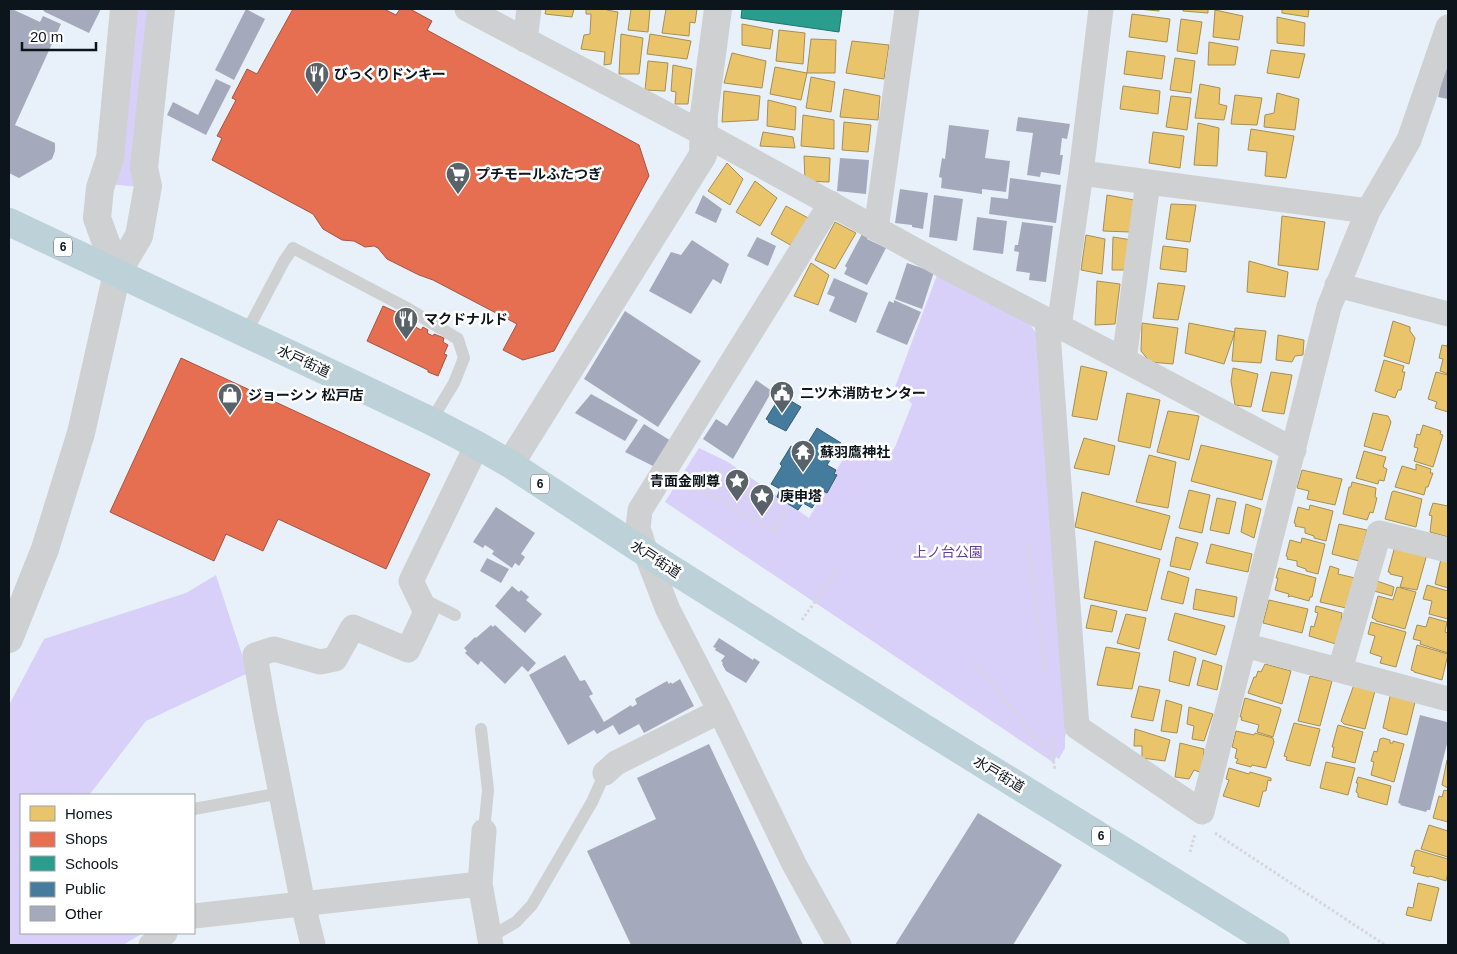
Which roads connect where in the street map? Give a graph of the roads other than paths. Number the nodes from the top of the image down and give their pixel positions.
1 (124, 9) edge
2 (161, 9) edge
3 (467, 9) edge
4 (529, 9) edge
5 (718, 9) edge
6 (908, 9) edge
7 (1101, 9) edge
8 (1448, 28) edge
9 (524, 40) junction
10 (704, 134) junction
11 (1081, 173) junction
12 (1148, 182) junction
13 (831, 203) junction
14 (1368, 211) junction
15 (9, 222) edge
16 (876, 229) junction
17 (117, 273) junction
18 (1337, 285) junction
19 (1448, 314) edge
20 (1053, 323) junction
21 (246, 333) junction
22 (1124, 360) junction
23 (430, 421) junction
24 (477, 446) junction
25 (1294, 450) junction
26 (510, 464) junction
27 (1448, 550) edge
28 (646, 553) junction
29 (419, 597) junction
30 (454, 615) dead end
31 (9, 640) edge
32 (1244, 645) junction
33 (1340, 670) junction
34 (1448, 699) edge
35 (720, 711) junction
36 (481, 729) dead end
37 (605, 773) joint
38 (281, 793) junction
39 (195, 809) edge
40 (484, 831) joint
41 (480, 884) junction
42 (303, 904) junction
43 (195, 916) edge
44 (164, 934) edge
45 (490, 941) edge
46 (151, 945) edge
47 (313, 945) edge
48 (838, 945) edge
49 (1276, 945) edge

1 - 17 street
2 - 17 street
3 - 9 street
4 - 9 street
5 - 10 street
6 - 16 street
7 - 11 street
8 - 14 street
9 - 10 street
10 - 13 street
10 - 26 street
11 - 12 street
11 - 20 street
12 - 14 street
12 - 22 street
13 - 16 street
13 - 28 street
14 - 18 street
15 - 17 highway, 水戸街道 / 6
16 - 20 street
17 - 21 highway, 水戸街道 / 6
17 - 31 street
18 - 19 street
18 - 25 street
20 - 22 street
20 - 32 street
21 - 23 highway, 水戸街道 / 6
21 - 23 lane
22 - 25 street
23 - 24 highway, 水戸街道 / 6
24 - 26 highway, 水戸街道 / 6
24 - 29 street
25 - 32 street
26 - 28 highway, 水戸街道 / 6
27 - 33 street
28 - 35 street
28 - 49 highway, 水戸街道 / 6
29 - 30 lane
29 - 38 street
32 - 33 street
33 - 34 street
35 - 37 street
35 - 48 street
36 - 40 lane
37 - 45 lane
38 - 39 lane
38 - 42 street
40 - 41 street
41 - 42 street
41 - 45 street
42 - 43 street
42 - 47 street
44 - 46 street

